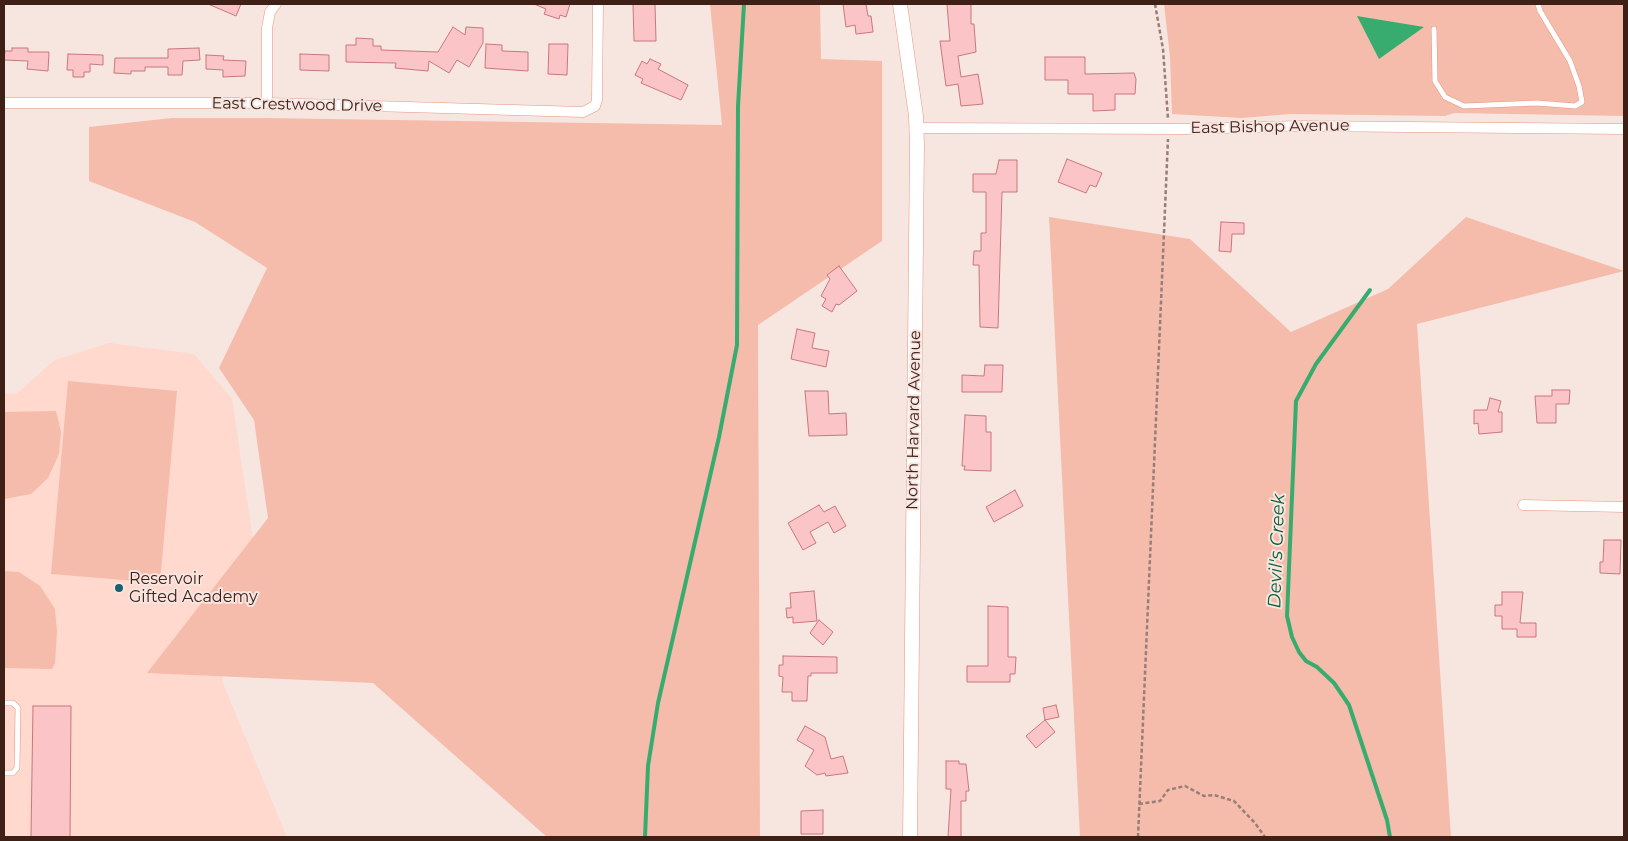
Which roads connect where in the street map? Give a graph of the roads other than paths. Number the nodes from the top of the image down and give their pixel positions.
1 (276, 4) edge
2 (598, 4) edge
3 (900, 4) edge
4 (1538, 4) edge
5 (1434, 29) dead end
6 (4, 103) edge
7 (267, 103) junction
8 (916, 128) junction
9 (1624, 129) edge
10 (1523, 505) dead end
11 (1624, 507) edge
12 (4, 703) edge
13 (4, 773) edge
14 (910, 837) edge

1 - 7 street
2 - 7 street, East Crestwood Drive
3 - 8 street, North Harvard Avenue
4 - 5 lane
6 - 7 street, East Crestwood Drive
8 - 9 street, East Bishop Avenue
8 - 14 street, North Harvard Avenue
10 - 11 street
12 - 13 lane

